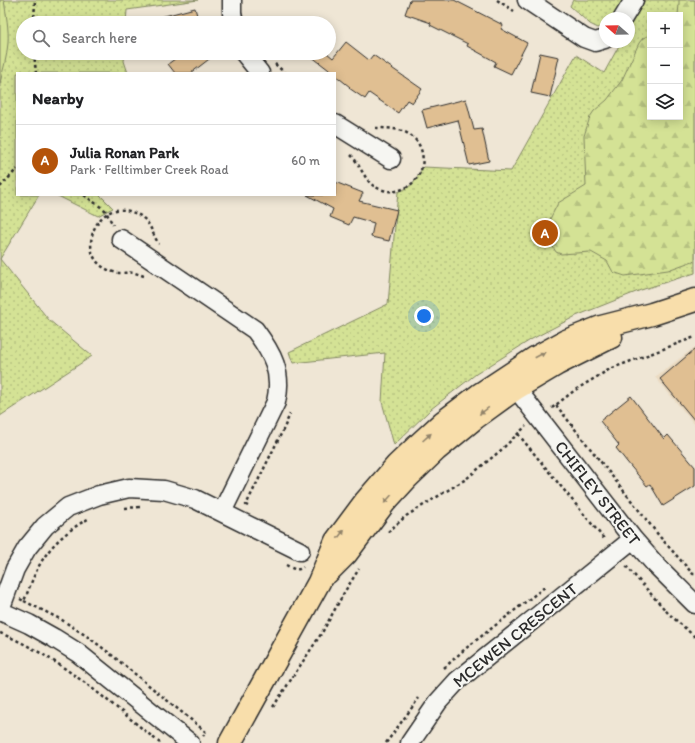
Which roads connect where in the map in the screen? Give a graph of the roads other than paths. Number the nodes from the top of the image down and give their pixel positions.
1 (232, 0) edge
2 (527, 0) edge
3 (634, 0) edge
4 (627, 12) edge
5 (233, 16) edge
6 (599, 41) edge
7 (250, 60) edge
8 (259, 72) edge
9 (336, 125) edge
10 (391, 159) dead end
11 (121, 239) road end
12 (695, 300) edge
13 (511, 382) junction
14 (225, 505) junction
15 (634, 539) junction
16 (302, 558) road end
17 (695, 604) edge
18 (0, 611) edge
19 (190, 743) edge
20 (230, 743) edge
21 (410, 743) edge

1 - 5 street
2 - 6 street
3 - 4 street
7 - 8 street
9 - 10 street
11 - 14 street
12 - 13 main road
13 - 15 street, CHIFLEY STREET
13 - 20 main road
14 - 16 street
14 - 18 street
15 - 17 street, CHIFLEY STREET
15 - 21 street, MCEWEN CRESCENT
18 - 19 street

